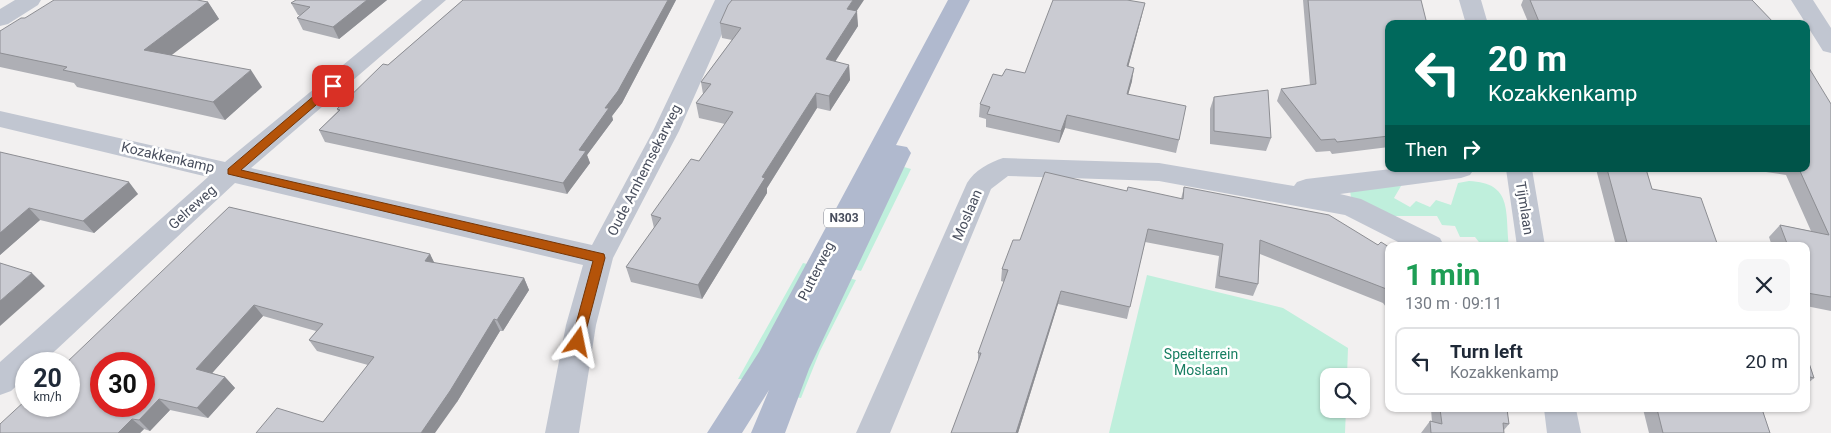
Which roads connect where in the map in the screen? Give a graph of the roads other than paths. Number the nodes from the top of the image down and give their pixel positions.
1 (30, 0) edge
2 (435, 0) edge
3 (726, 0) edge
4 (959, 0) edge
5 (976, 0) edge
6 (1470, 0) edge
7 (1802, 0) edge
8 (0, 19) edge
9 (1476, 20) edge
10 (1831, 46) edge
11 (0, 119) edge
12 (232, 172) junction
13 (1438, 172) edge
14 (1519, 172) edge
15 (1237, 185) junction
16 (1422, 242) edge
17 (1530, 242) edge
18 (599, 258) junction
19 (0, 382) edge
20 (1560, 412) edge
21 (562, 433) edge
22 (724, 433) edge
23 (768, 433) edge
24 (873, 433) edge
25 (1564, 433) edge

1 - 8 street
2 - 12 street, Gelreweg
3 - 18 street, Oude Arnhemsekarweg
4 - 22 main road, Putterweg / N303
5 - 23 main road, Putterweg / N303
6 - 9 street
7 - 10 street
11 - 12 street, Kozakkenkamp
12 - 18 street, Kozakkenkamp
12 - 19 street, Gelreweg
13 - 15 street, Moslaan
14 - 17 street, Tijmlaan
15 - 16 street, Moslaan
15 - 24 street, Moslaan
18 - 21 street, Oude Arnhemsekarweg
20 - 25 street

